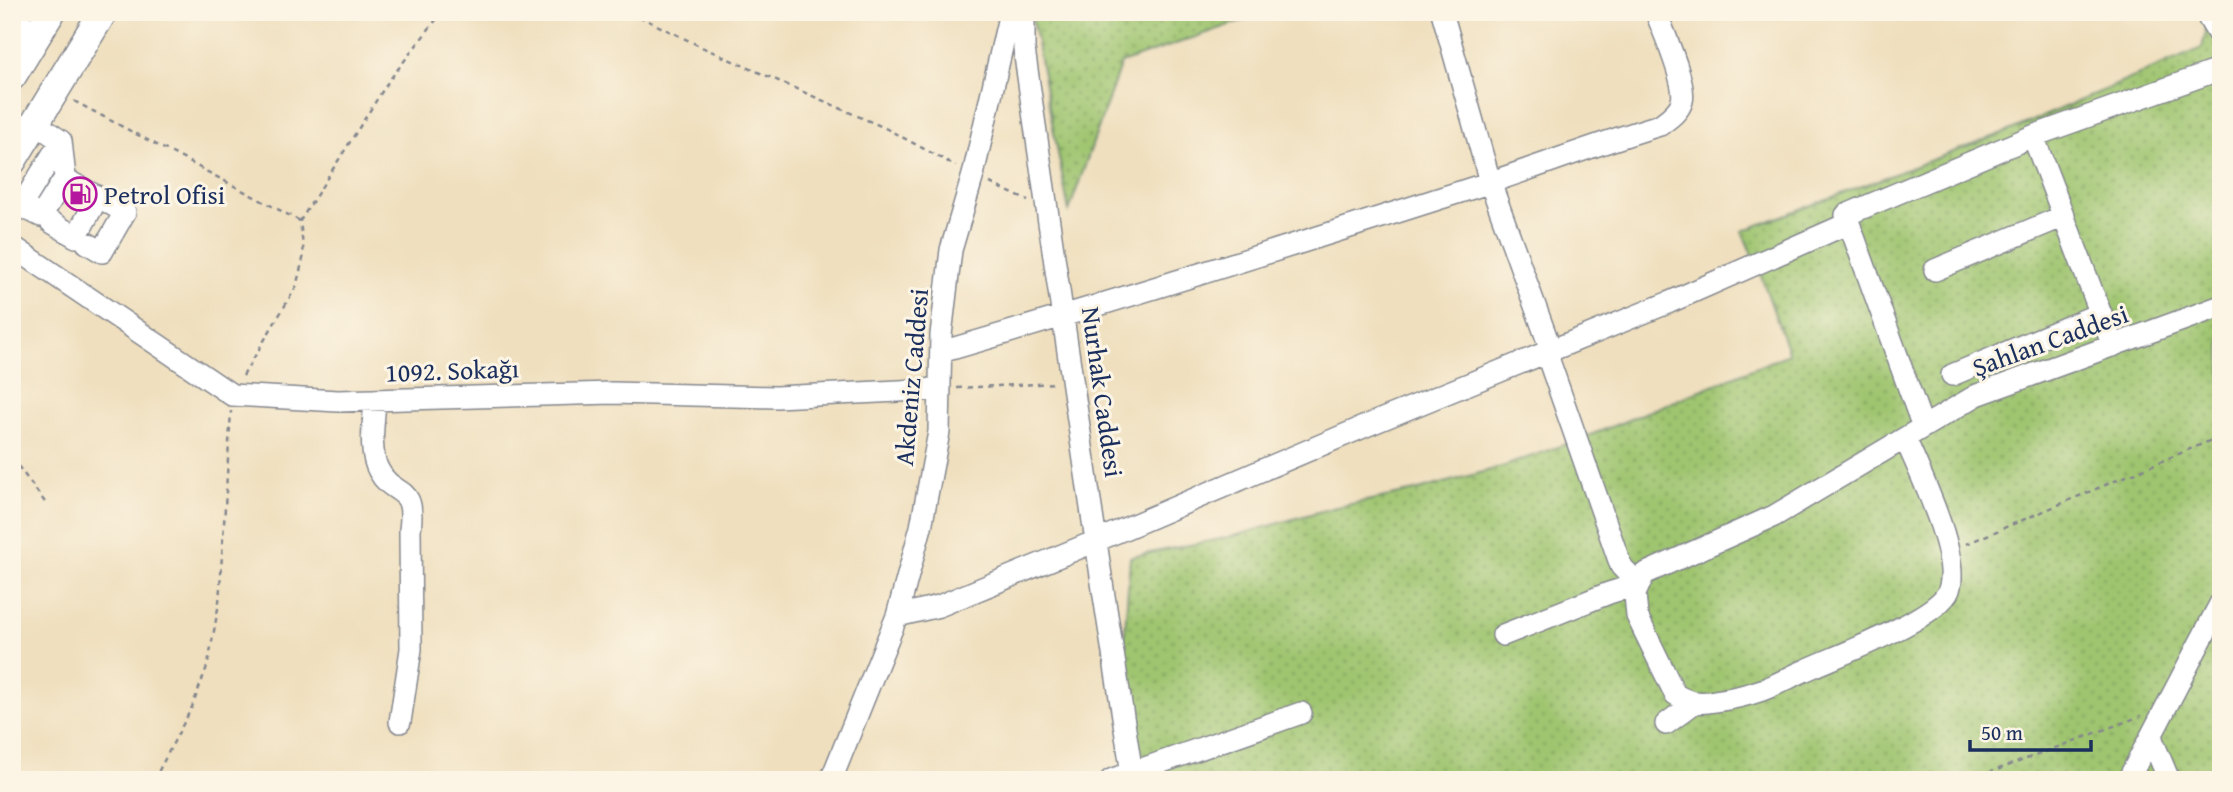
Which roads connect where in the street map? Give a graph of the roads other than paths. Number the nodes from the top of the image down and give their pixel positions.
1 (103, 12) edge
2 (1010, 12) edge
3 (1024, 12) edge
4 (1442, 12) edge
5 (1656, 12) edge
6 (2205, 12) edge
7 (12, 21) edge
8 (44, 22) edge
9 (2221, 39) edge
10 (2221, 68) edge
11 (12, 76) edge
12 (36, 123) junction
13 (2033, 136) junction
14 (61, 141) junction
15 (12, 161) edge
16 (1490, 182) junction
17 (86, 191) junction
18 (17, 204) edge
19 (2064, 216) junction
20 (1849, 223) junction
21 (64, 230) junction
22 (12, 246) edge
23 (1935, 270) dead end
24 (2221, 306) edge
25 (2101, 313) junction
26 (1064, 317) junction
27 (2113, 346) junction
28 (1549, 351) junction
29 (941, 352) junction
30 (1952, 375) dead end
31 (940, 389) junction
32 (375, 400) junction
33 (1914, 433) junction
34 (1096, 541) junction
35 (1638, 584) junction
36 (2221, 602) edge
37 (898, 616) junction
38 (1503, 635) dead end
39 (1694, 703) junction
40 (1301, 713) dead end
41 (400, 722) dead end
42 (1666, 724) dead end
43 (2151, 737) junction
44 (1132, 776) edge
45 (831, 780) edge
46 (1111, 780) edge
47 (2128, 780) edge
48 (2169, 780) edge

1 - 12 main road
2 - 29 street, Akdeniz Caddesi
3 - 26 street, Nurhak Caddesi
4 - 16 street
5 - 16 street
6 - 9 street
7 - 8 street
8 - 11 main road
10 - 13 street
12 - 14 street
12 - 15 main road
13 - 19 street
13 - 20 street
14 - 17 street
14 - 18 street
16 - 26 street
16 - 28 street
17 - 21 street
17 - 21 street
17 - 21 street
18 - 21 street
19 - 23 street
19 - 25 street
20 - 28 street
20 - 33 street
22 - 32 street, 1092. Sokağı
24 - 27 street, Şahlan Caddesi
25 - 27 street
25 - 30 street
26 - 29 street
26 - 34 street, Nurhak Caddesi
27 - 33 street, Şahlan Caddesi
28 - 34 street
28 - 35 street
29 - 31 street, Akdeniz Caddesi
31 - 32 street, 1092. Sokağı
31 - 37 street, Akdeniz Caddesi
32 - 41 street
33 - 35 street, Şahlan Caddesi
33 - 39 street
34 - 37 street
34 - 44 street, Nurhak Caddesi
35 - 38 street, Şahlan Caddesi
35 - 39 street
36 - 43 street
37 - 45 street, Akdeniz Caddesi
39 - 42 street
40 - 44 street
43 - 47 street
43 - 48 street
44 - 46 street

